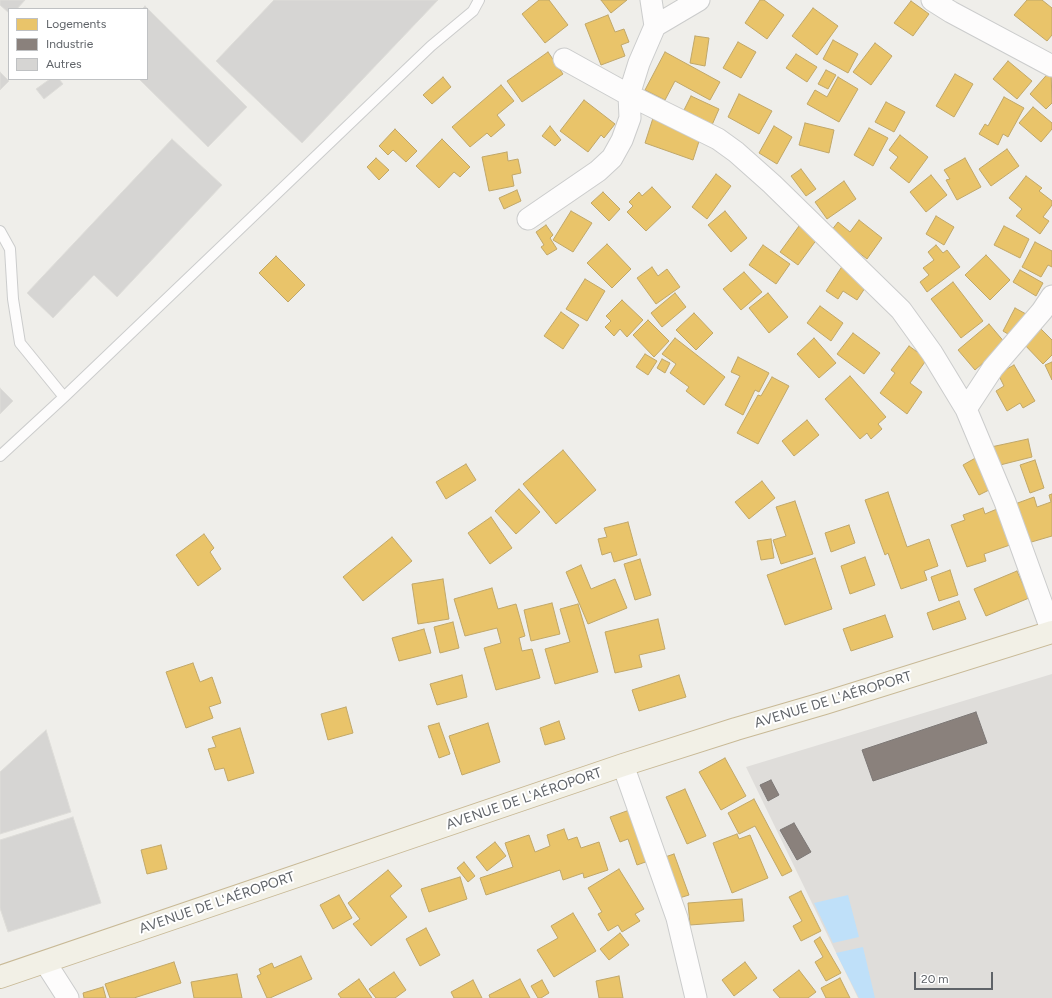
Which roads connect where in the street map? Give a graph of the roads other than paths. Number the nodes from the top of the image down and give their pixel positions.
1 (479, 0) edge
2 (651, 0) edge
3 (699, 0) edge
4 (932, 0) edge
5 (655, 26) junction
6 (564, 60) dead end
7 (1052, 66) edge
8 (630, 95) junction
9 (528, 219) dead end
10 (0, 231) edge
11 (1052, 296) edge
12 (64, 397) junction
13 (966, 409) junction
14 (0, 456) edge
15 (1052, 632) edge
16 (623, 765) junction
17 (45, 962) junction
18 (0, 977) edge
19 (68, 998) edge
20 (696, 998) edge

1 - 12 lane
2 - 5 street
3 - 5 street
4 - 7 street
5 - 8 street
6 - 8 street
8 - 9 street
8 - 13 street
10 - 12 lane
11 - 13 street
12 - 14 lane
13 - 15 street
15 - 16 highway, AVENUE DE L'AÉROPORT
16 - 17 highway, AVENUE DE L'AÉROPORT
16 - 20 street
17 - 18 highway, AVENUE DE L'AÉROPORT
17 - 19 street

